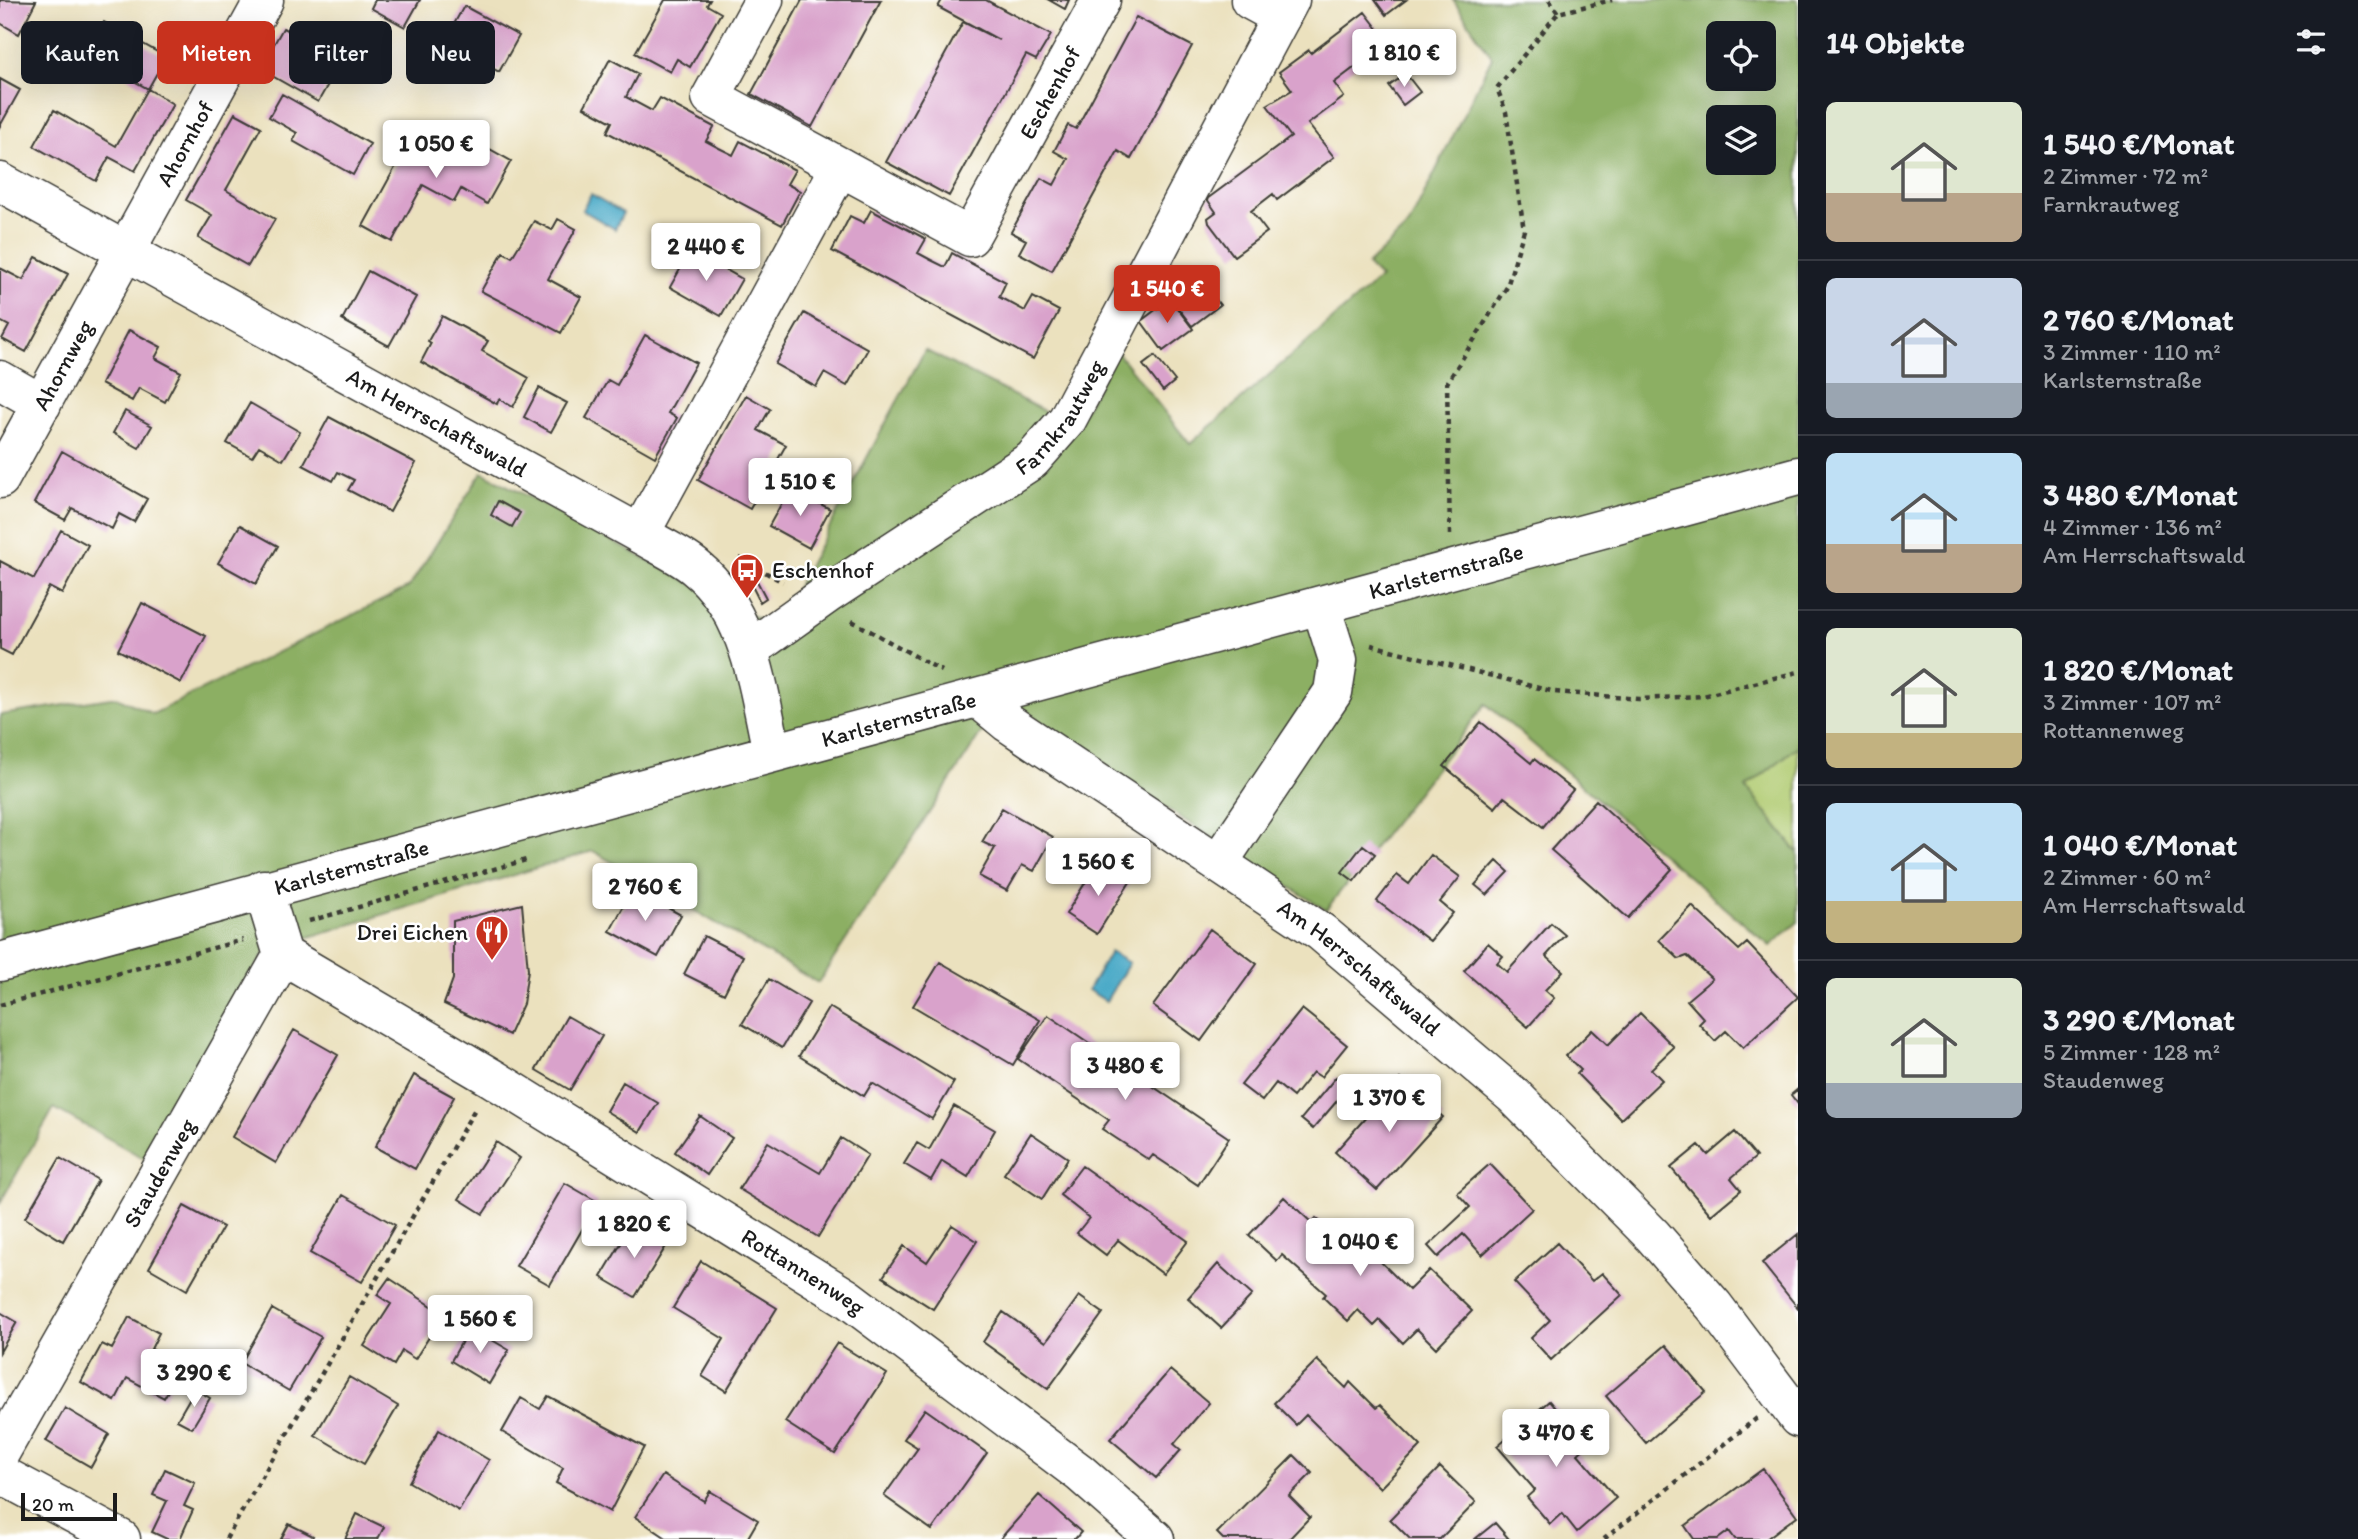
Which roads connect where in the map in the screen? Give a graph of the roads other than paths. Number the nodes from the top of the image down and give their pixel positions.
1 (264, 0) edge
2 (764, 0) edge
3 (1101, 0) edge
4 (1273, 6) edge
5 (840, 167) junction
6 (0, 182) edge
7 (126, 251) junction
8 (0, 380) edge
9 (42, 404) junction
10 (1798, 476) edge
11 (0, 479) edge
12 (640, 534) junction
13 (1325, 620) junction
14 (749, 650) junction
15 (979, 699) junction
16 (772, 752) junction
17 (1219, 862) junction
18 (263, 889) junction
19 (283, 955) junction
20 (0, 962) edge
21 (1793, 1399) edge
22 (0, 1452) edge
23 (0, 1474) edge
24 (121, 1539) edge
25 (1154, 1539) edge

1 - 7 street, Ahornhof
2 - 5 street, Eschenhof
3 - 5 street, Eschenhof
4 - 14 street, Farnkrautweg
5 - 12 street
6 - 7 street, Am Herrschaftswald
7 - 9 street, Ahornweg
7 - 12 street, Am Herrschaftswald
8 - 9 street
9 - 11 street, Ahornweg
10 - 13 street, Karlsternstraße
12 - 14 street, Am Herrschaftswald
13 - 15 street, Karlsternstraße
13 - 17 street
14 - 16 street, Am Herrschaftswald
15 - 16 street, Karlsternstraße
15 - 17 street, Am Herrschaftswald
16 - 18 street, Karlsternstraße
17 - 21 street, Am Herrschaftswald
18 - 19 street
18 - 20 street, Karlsternstraße
19 - 22 street, Staudenweg
19 - 25 street, Rottannenweg
23 - 24 street

